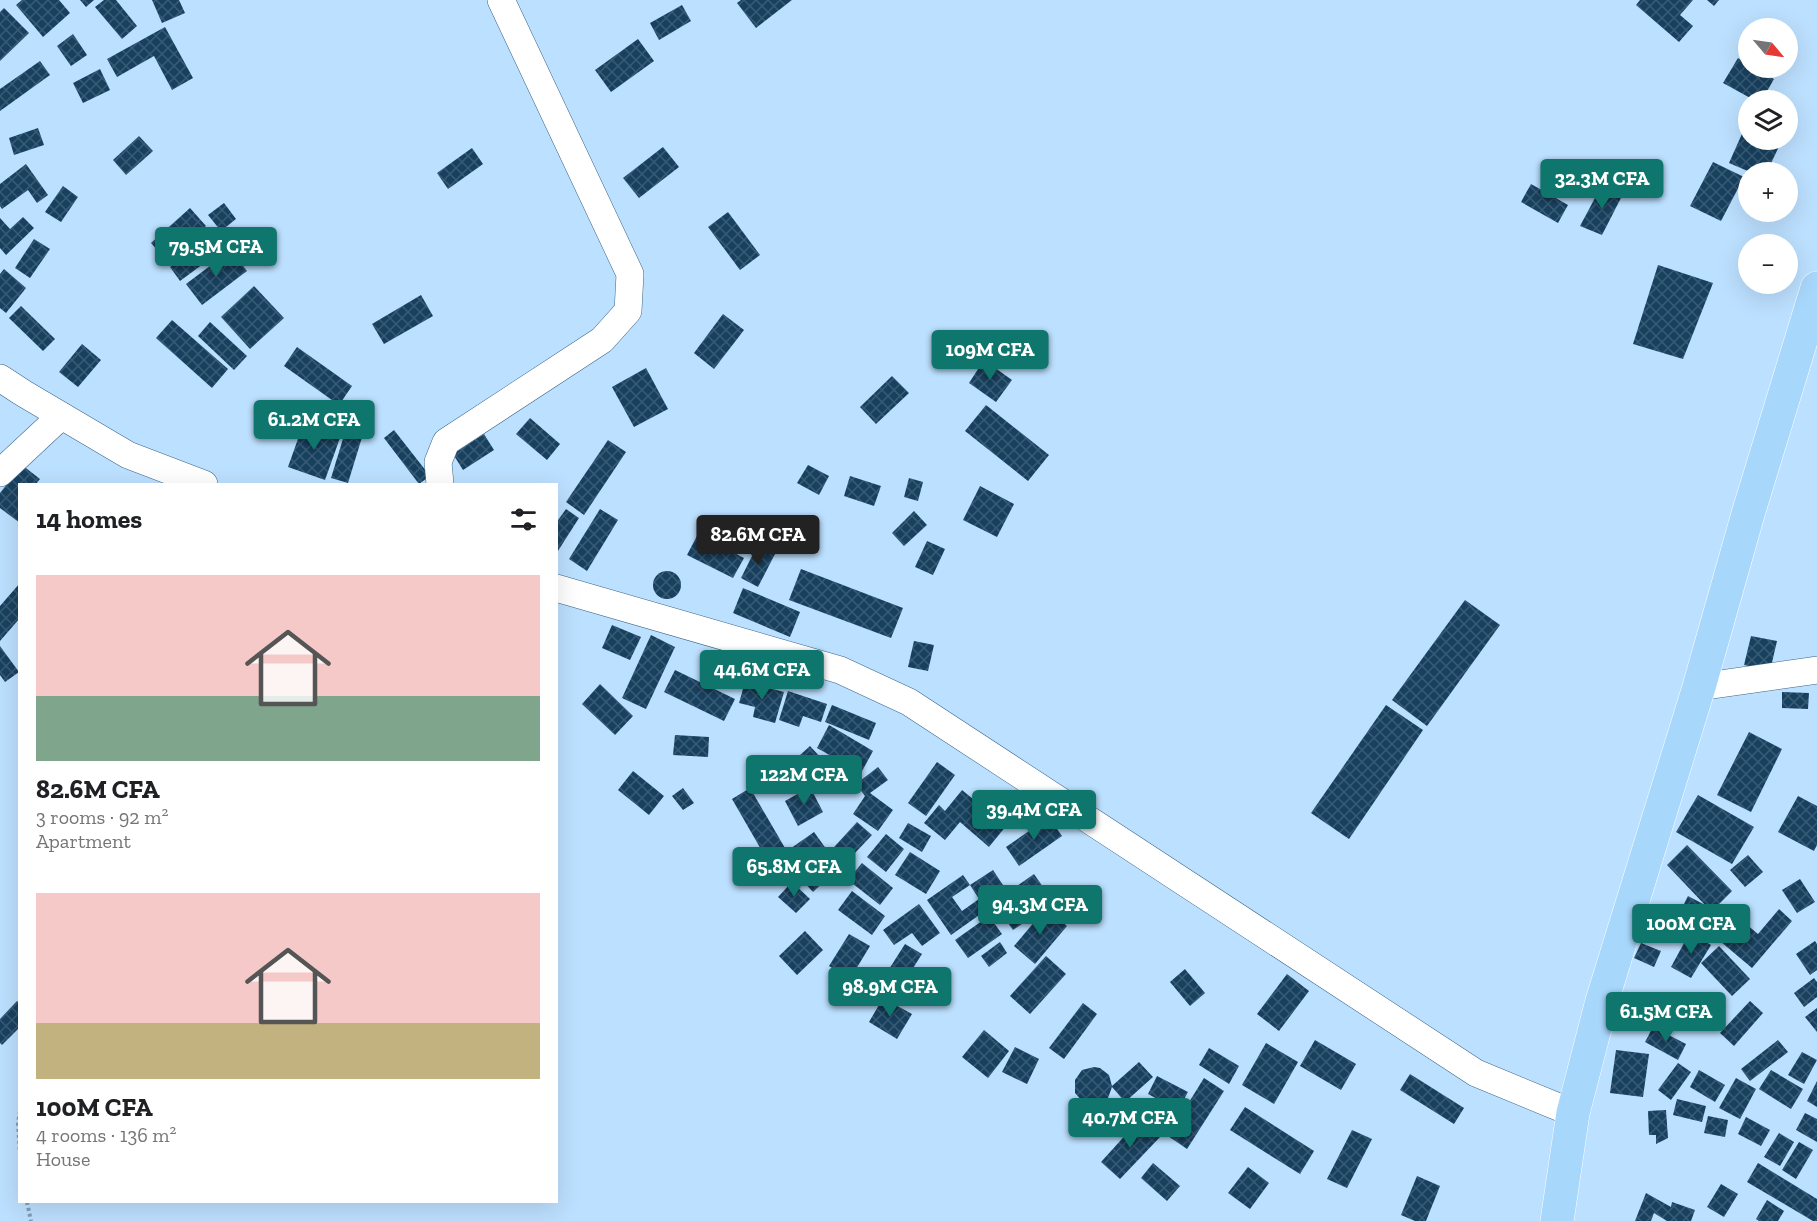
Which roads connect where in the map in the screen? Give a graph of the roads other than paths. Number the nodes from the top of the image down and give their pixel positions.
1 (501, 0) edge
2 (1817, 288) edge
3 (0, 378) edge
4 (61, 416) junction
5 (0, 473) edge
6 (201, 483) edge
7 (440, 483) edge
8 (558, 589) edge
9 (1817, 670) edge
10 (1699, 687) junction
11 (1574, 1113) junction
12 (1557, 1221) edge

1 - 7 street
2 - 10 main road
3 - 4 street
4 - 5 street
4 - 6 street
8 - 11 street
9 - 10 street
10 - 11 main road
11 - 12 main road

